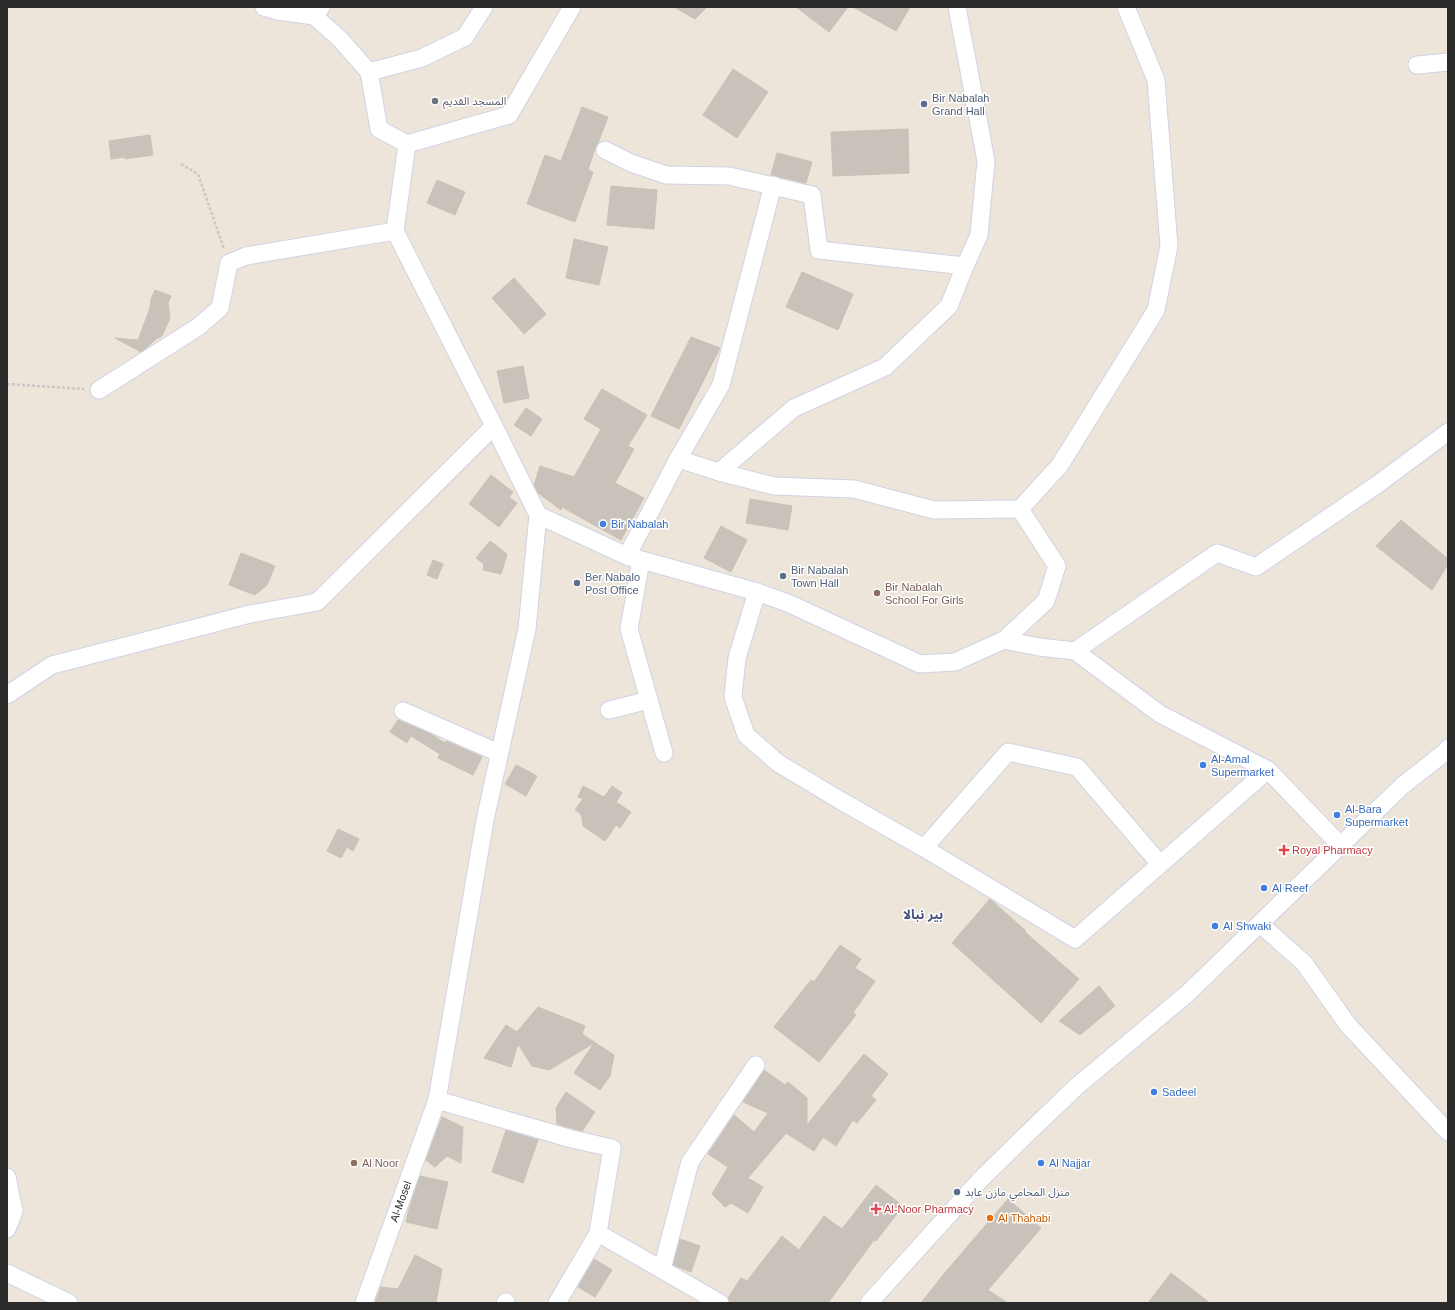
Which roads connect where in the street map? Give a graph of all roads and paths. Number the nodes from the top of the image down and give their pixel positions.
1 (264, 7) edge
2 (484, 7) edge
3 (572, 7) edge
4 (957, 7) edge
5 (1126, 7) edge
6 (318, 12) edge
7 (1448, 62) edge
8 (1417, 65) dead end
9 (369, 72) junction
10 (407, 144) junction
11 (605, 150) dead end
12 (181, 164) dead end
13 (773, 185) junction
14 (395, 231) junction
15 (229, 263) junction
16 (965, 266) junction
17 (7, 384) edge
18 (99, 390) joint
19 (494, 426) junction
20 (1448, 432) edge
21 (678, 459) junction
22 (719, 472) junction
23 (1020, 509) junction
24 (538, 515) junction
25 (634, 558) junction
26 (757, 592) junction
27 (1004, 640) junction
28 (1075, 651) junction
29 (7, 695) edge
30 (649, 700) junction
31 (609, 710) dead end
32 (403, 711) dead end
33 (1448, 748) edge
34 (499, 753) junction
35 (664, 753) dead end
36 (1268, 770) junction
37 (1340, 845) junction
38 (924, 848) junction
39 (1160, 864) junction
40 (1260, 924) junction
41 (756, 1065) dead end
42 (437, 1100) junction
43 (1448, 1132) edge
44 (7, 1178) edge
45 (7, 1229) edge
46 (598, 1233) junction
47 (662, 1269) junction
48 (7, 1273) edge
49 (69, 1303) edge
50 (364, 1303) edge
51 (556, 1303) edge
52 (720, 1303) edge
53 (869, 1303) edge

1 - 6 street
2 - 9 street
3 - 10 street
4 - 16 street
5 - 23 street
6 - 9 street
7 - 8 street
9 - 10 street
10 - 14 street
11 - 13 street
12 - 15 path
13 - 16 street
13 - 21 street
14 - 15 street
14 - 19 street
15 - 18 street
16 - 22 street
17 - 18 path
19 - 24 street
19 - 29 street
20 - 28 street
21 - 22 street
21 - 25 street
22 - 23 street
23 - 27 street
24 - 25 street
24 - 34 street, Al-Mosel
25 - 26 street
25 - 30 street
26 - 27 street
26 - 38 street
27 - 28 street
28 - 36 street
30 - 31 street
30 - 35 street
32 - 34 street
33 - 37 street
34 - 42 street, Al-Mosel
36 - 37 street
36 - 39 street
37 - 40 street
38 - 39 street
38 - 39 street
40 - 43 street
40 - 53 street
41 - 47 street
42 - 46 street
42 - 50 street, Al-Mosel
44 - 45 street
46 - 47 street
46 - 51 street
47 - 52 street
48 - 49 street

